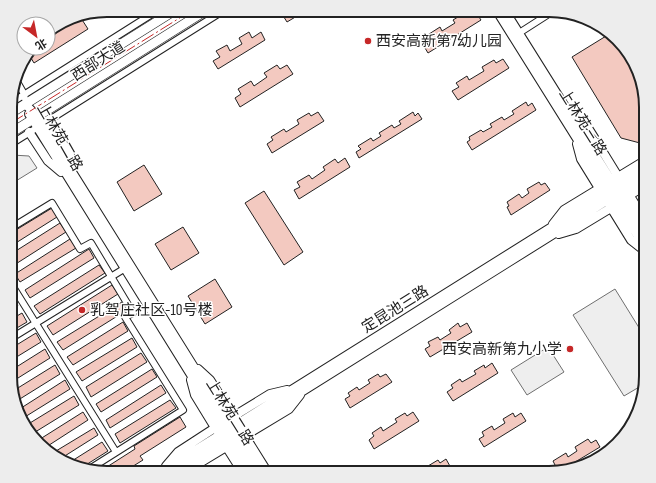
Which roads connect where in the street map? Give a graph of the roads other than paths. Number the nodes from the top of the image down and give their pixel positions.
1 (147, 17) edge
2 (164, 17) edge
3 (196, 17) edge
4 (213, 17) edge
5 (502, 17) edge
6 (507, 17) edge
7 (544, 17) edge
8 (516, 35) junction
9 (20, 86) edge
10 (24, 94) junction
11 (18, 98) edge
12 (25, 104) junction
13 (17, 109) edge
14 (37, 123) junction
15 (17, 131) edge
16 (17, 139) edge
17 (639, 167) edge
18 (639, 173) edge
19 (69, 174) junction
20 (639, 180) edge
21 (639, 187) edge
22 (614, 192) junction
23 (639, 215) edge
24 (17, 224) edge
25 (639, 226) edge
26 (550, 233) junction
27 (639, 237) edge
28 (639, 247) edge
29 (127, 267) junction
30 (111, 277) junction
31 (17, 293) edge
32 (37, 323) junction
33 (17, 335) edge
34 (230, 432) junction
35 (116, 452) junction
36 (96, 465) edge
37 (170, 466) edge
38 (182, 466) edge
39 (192, 466) edge
40 (241, 466) edge
41 (248, 466) edge
42 (255, 466) edge
43 (262, 466) edge

1 - 10 street
2 - 12 main road, 西部大道
3 - 14 main road, 西部大道
4 - 14 street
5 - 8 street, 上林苑三路
6 - 8 street, 上林苑三路
7 - 8 street
8 - 22 street, 上林苑三路
8 - 22 street, 上林苑三路
9 - 10 street
10 - 11 street
10 - 12 street
12 - 13 main road, 西部大道
12 - 14 street, 上林苑二路
14 - 15 main road, 西部大道
14 - 16 street
14 - 19 street, 上林苑二路
14 - 19 street
17 - 22 street
18 - 22 street, 定昆池三路
19 - 29 street, 上林苑二路
20 - 22 street, 定昆池三路
21 - 22 street
22 - 23 street
22 - 25 street, 上林苑三路
22 - 26 street, 定昆池三路
22 - 26 street
22 - 27 street, 上林苑三路
22 - 28 street
24 - 30 street
26 - 34 street, 定昆池三路
26 - 34 street, 定昆池三路
29 - 30 street
29 - 34 street, 上林苑二路
29 - 34 street, 上林苑二路
30 - 32 street
30 - 35 street
31 - 32 street
32 - 33 street
32 - 35 street
34 - 37 street, 定昆池三路
34 - 38 street, 定昆池三路
34 - 39 street
34 - 40 street
34 - 41 street, 上林苑二路
34 - 42 street, 上林苑二路
34 - 43 street
35 - 36 street

